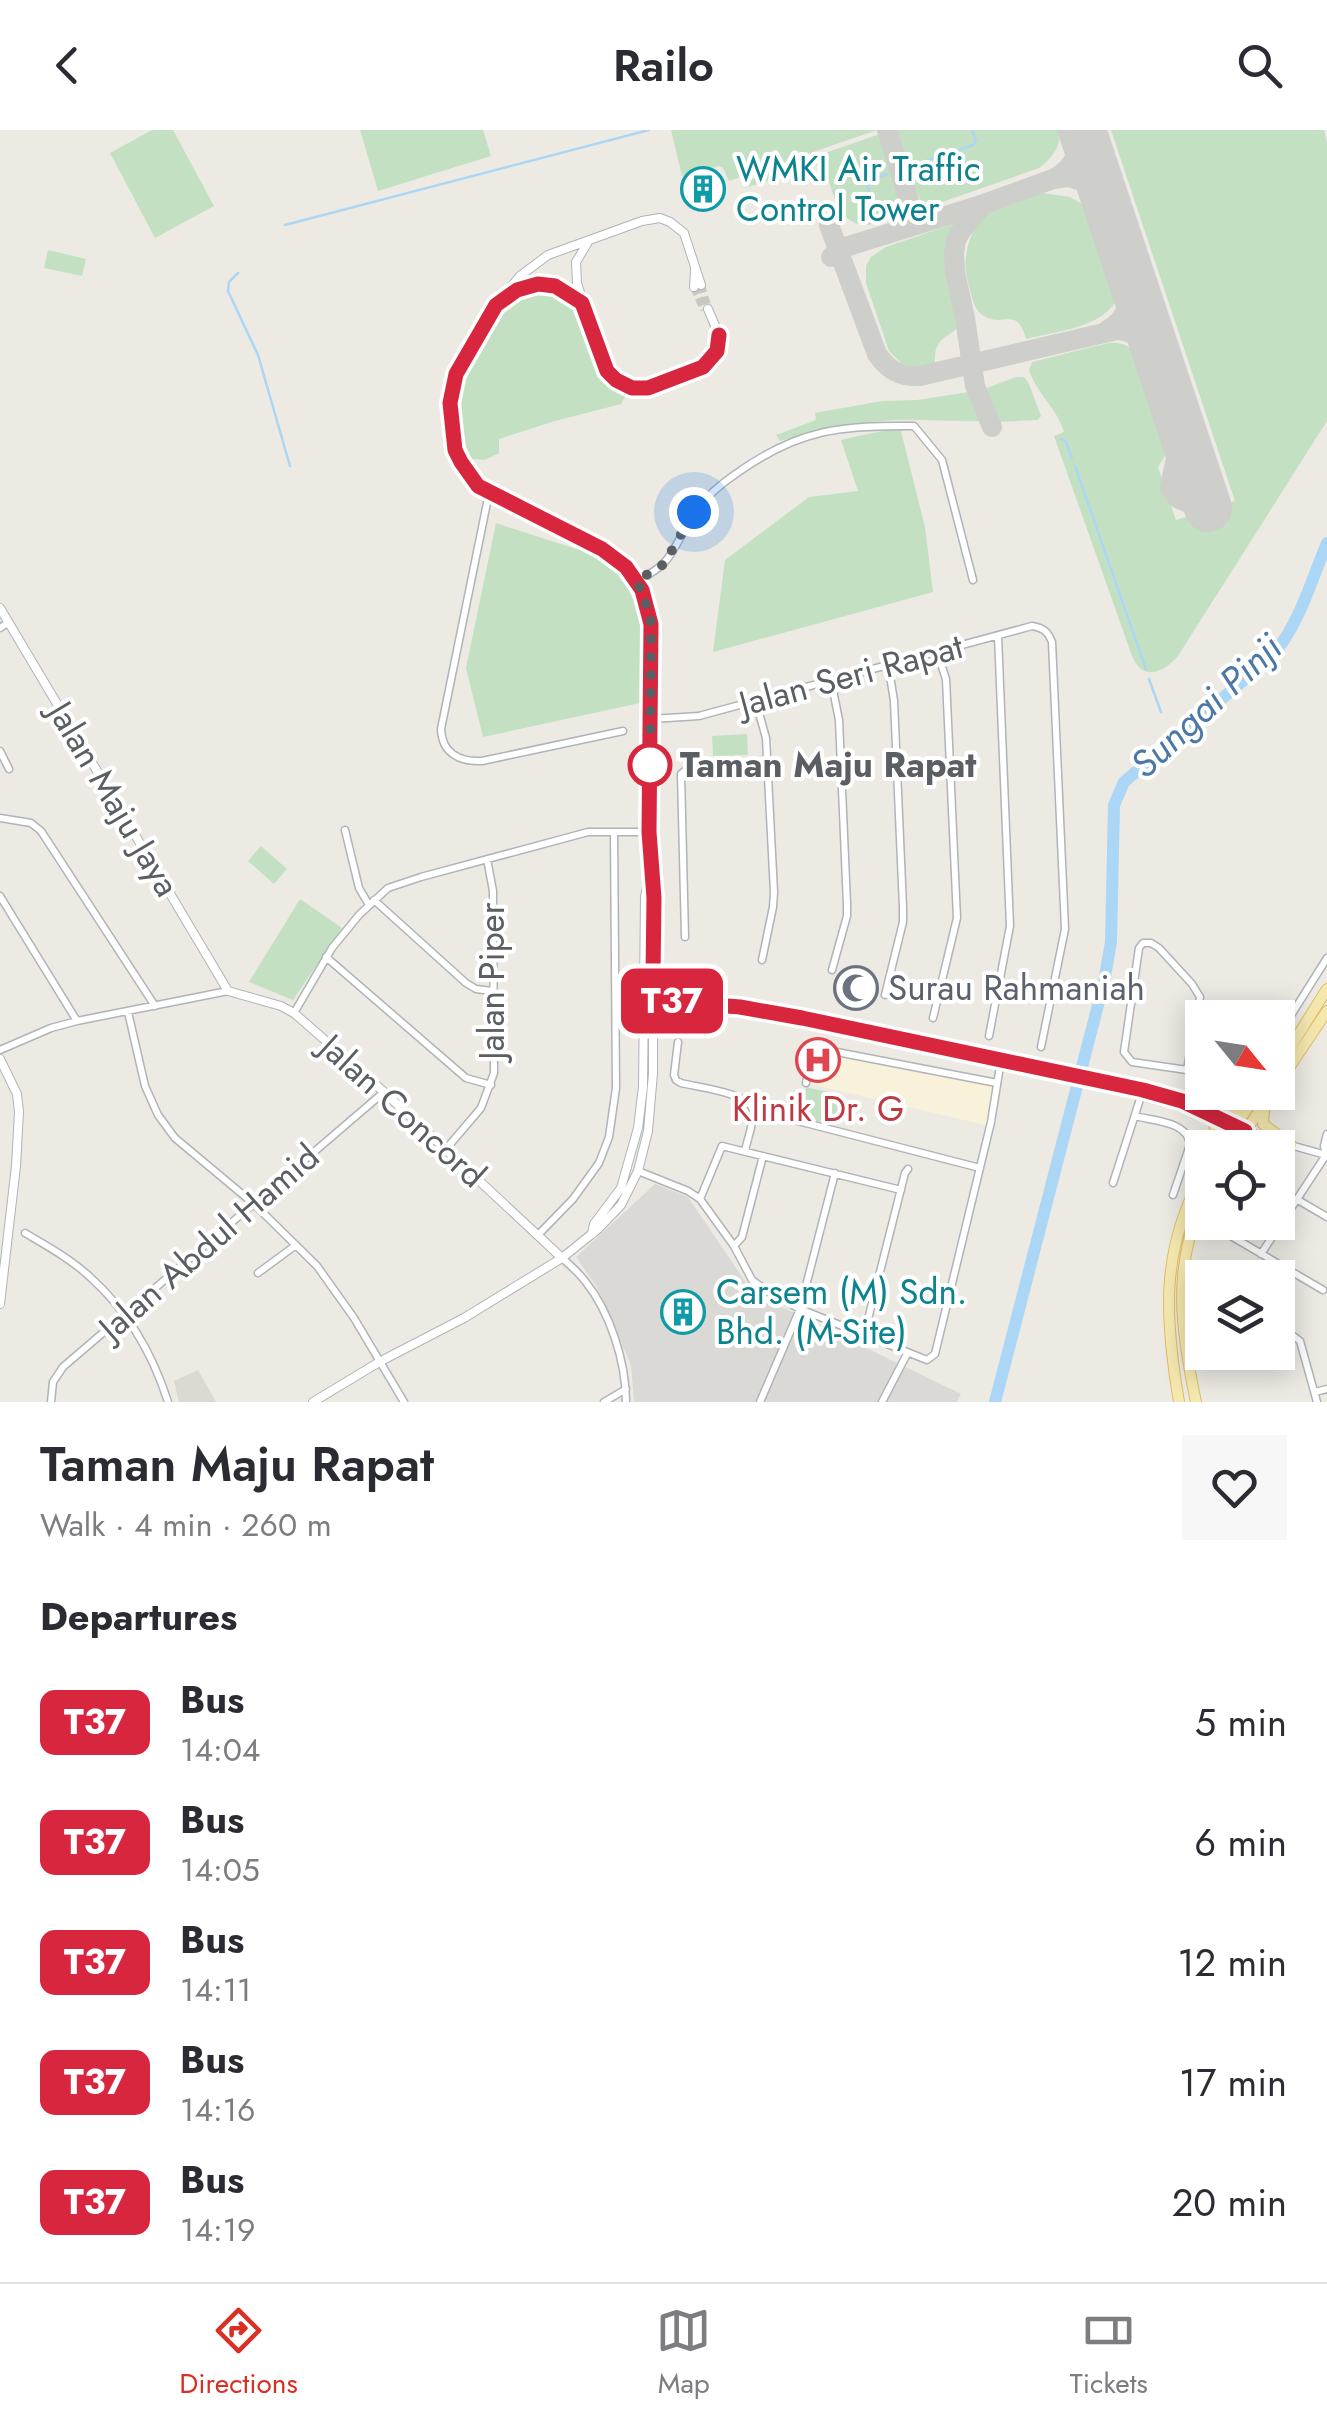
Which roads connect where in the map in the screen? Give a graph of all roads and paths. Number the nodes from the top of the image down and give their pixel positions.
1 (588, 242) junction
2 (698, 286) tunnel mouth
3 (582, 303) junction
4 (496, 305) junction
5 (708, 312) tunnel mouth
6 (488, 493) junction
7 (973, 580) dead end
8 (637, 581) junction
9 (0, 608) edge
10 (4, 625) edge
11 (998, 636) junction
12 (937, 652) junction
13 (886, 666) junction
14 (831, 680) junction
15 (756, 702) junction
16 (650, 719) junction
17 (623, 731) dead end
18 (0, 750) edge
19 (767, 762) junction
20 (9, 769) dead end
21 (0, 818) edge
22 (344, 830) dead end
23 (614, 832) junction
24 (649, 832) junction
25 (487, 859) junction
26 (650, 873) junction
27 (0, 896) edge
28 (371, 903) junction
29 (644, 926) junction
30 (685, 937) dead end
31 (326, 957) junction
32 (1327, 958) edge
33 (762, 960) dead end
34 (832, 970) dead end
35 (653, 974) junction
36 (1327, 989) edge
37 (492, 990) junction
38 (228, 991) junction
39 (885, 995) dead end
40 (652, 1002) junction
41 (676, 1002) junction
42 (154, 1006) junction
43 (691, 1007) junction
44 (1295, 1009) edge
45 (128, 1012) junction
46 (294, 1012) junction
47 (1327, 1012) edge
48 (934, 1018) dead end
49 (77, 1021) junction
50 (653, 1033) junction
51 (989, 1036) dead end
52 (1295, 1040) edge
53 (678, 1042) dead end
54 (1040, 1048) dead end
55 (0, 1050) edge
56 (0, 1059) edge
57 (1295, 1059) edge
58 (643, 1060) junction
59 (1001, 1062) junction
60 (1187, 1070) joint
61 (806, 1082) dead end
62 (997, 1083) junction
63 (491, 1085) junction
64 (384, 1092) junction
65 (1142, 1093) junction
66 (1238, 1110) edge
67 (1248, 1110) edge
68 (1253, 1110) edge
69 (1135, 1116) junction
70 (1215, 1119) junction
71 (794, 1120) dead end
72 (1237, 1129) junction
73 (1216, 1130) edge
74 (1240, 1130) edge
75 (1327, 1134) edge
76 (1295, 1147) edge
77 (446, 1150) junction
78 (744, 1151) junction
79 (632, 1152) junction
80 (1327, 1155) edge
81 (763, 1156) junction
82 (980, 1168) junction
83 (908, 1169) dead end
84 (638, 1171) junction
85 (835, 1174) junction
86 (1113, 1183) dead end
87 (622, 1188) junction
88 (900, 1190) junction
89 (1172, 1195) dead end
90 (700, 1200) junction
91 (1298, 1200) junction
92 (254, 1204) junction
93 (1185, 1212) edge
94 (1327, 1217) edge
95 (25, 1232) dead end
96 (592, 1234) junction
97 (538, 1235) junction
98 (1189, 1240) edge
99 (1237, 1240) edge
100 (296, 1245) junction
101 (734, 1246) junction
102 (1261, 1254) junction
103 (562, 1258) junction
104 (258, 1273) dead end
105 (1323, 1290) dead end
106 (0, 1304) edge
107 (800, 1308) junction
108 (123, 1316) junction
109 (1182, 1332) junction
110 (1185, 1332) edge
111 (864, 1336) junction
112 (1295, 1337) edge
113 (907, 1354) junction
114 (381, 1362) junction
115 (626, 1389) junction
116 (1327, 1389) edge
117 (1315, 1392) junction
118 (51, 1402) edge
119 (168, 1402) edge
120 (313, 1402) edge
121 (404, 1402) edge
122 (604, 1402) edge
123 (626, 1402) edge
124 (760, 1402) edge
125 (882, 1402) edge
126 (1179, 1402) edge
127 (1196, 1402) edge
128 (1317, 1402) edge

1 - 2 street
1 - 3 street
1 - 4 street
3 - 4 street
3 - 5 street
4 - 6 street
6 - 8 street
6 - 17 street
7 - 8 street
8 - 16 street
9 - 10 street, Jalan Maju Jaya
10 - 38 street, Jalan Maju Jaya
11 - 12 street, Jalan Seri Rapat
11 - 51 street
11 - 54 street, Jalan Seri Rapat
12 - 13 street, Jalan Seri Rapat
12 - 48 street
13 - 14 street, Jalan Seri Rapat
13 - 39 street
14 - 15 street, Jalan Seri Rapat
14 - 34 street
15 - 16 street, Jalan Seri Rapat
15 - 19 street
16 - 24 street
18 - 20 street
19 - 30 street
19 - 33 street
21 - 42 street
22 - 28 street
23 - 24 street
23 - 25 street
23 - 97 street
24 - 26 street
25 - 28 street
25 - 37 street, Jalan Piper
26 - 29 street
26 - 35 street
27 - 49 street
28 - 31 street
28 - 37 street
29 - 40 street
29 - 58 street
31 - 46 street
31 - 63 street
32 - 44 street
35 - 40 street
35 - 41 street
36 - 52 main road
37 - 63 street, Jalan Piper
38 - 42 street
38 - 46 street, Jalan Concord
40 - 41 street
40 - 43 street
40 - 50 street
40 - 58 street
41 - 59 street
42 - 45 street
43 - 50 street
43 - 59 street
45 - 49 street
45 - 92 street
46 - 64 street, Jalan Concord
47 - 57 main road
49 - 55 street
50 - 84 street
53 - 78 street
56 - 106 street
58 - 79 street
59 - 62 street
59 - 65 street
60 - 60 street
61 - 62 street
62 - 82 street
63 - 77 street, Jalan Piper
64 - 77 street, Jalan Concord
64 - 92 street, Jalan Abdul Hamid
65 - 69 street
65 - 70 street
66 - 70 main road
67 - 72 main road
68 - 72 main road
69 - 86 street
69 - 89 street
70 - 72 street
70 - 73 main road
71 - 82 street
72 - 74 street
75 - 80 street
76 - 80 street
77 - 97 street, Jalan Concord
78 - 81 street
78 - 90 street
79 - 84 street
79 - 87 street
80 - 91 street
81 - 85 street
81 - 101 street
82 - 113 street
83 - 88 street
84 - 87 street
84 - 90 street
84 - 96 street
85 - 88 street
85 - 107 street
87 - 96 street
88 - 111 street
90 - 101 street
91 - 94 street
91 - 102 street
92 - 100 street
92 - 108 street, Jalan Abdul Hamid
93 - 126 main road
95 - 108 street
96 - 103 street
97 - 103 street, Jalan Concord
98 - 109 main road
99 - 102 street
100 - 104 street
100 - 114 street
101 - 107 street
102 - 105 street
103 - 114 street
103 - 115 street
107 - 111 street
107 - 124 street
108 - 118 street, Jalan Abdul Hamid
108 - 119 street
109 - 110 street
109 - 127 main road
111 - 113 street
112 - 117 street
113 - 125 street
114 - 120 street
114 - 121 street
115 - 122 street
115 - 123 street
116 - 117 street
117 - 128 street

